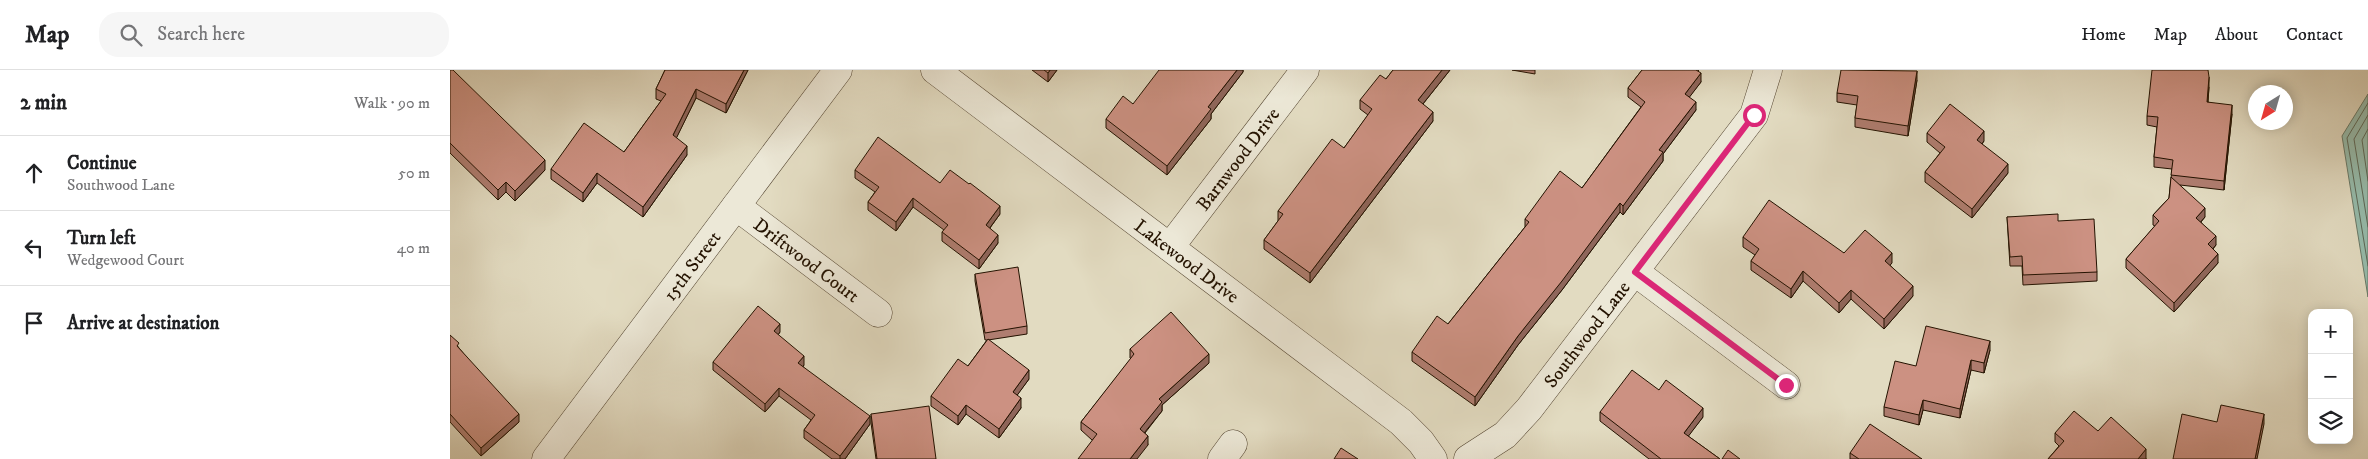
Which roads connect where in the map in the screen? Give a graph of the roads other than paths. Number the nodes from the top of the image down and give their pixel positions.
1 (838, 70) edge
2 (935, 70) edge
3 (1304, 70) edge
4 (1768, 70) edge
5 (736, 206) junction
6 (1170, 247) junction
7 (1635, 272) junction
8 (878, 313) dead end
9 (1786, 385) dead end
10 (546, 459) edge
11 (1433, 459) edge
12 (1468, 459) edge

1 - 5 street, 15th Street
2 - 6 street, Lakewood Drive
3 - 6 street, Barnwood Drive
4 - 7 street, Southwood Lane
5 - 8 street, Driftwood Court
5 - 10 street, 15th Street
6 - 11 street, Lakewood Drive
7 - 9 street
7 - 12 street, Southwood Lane

